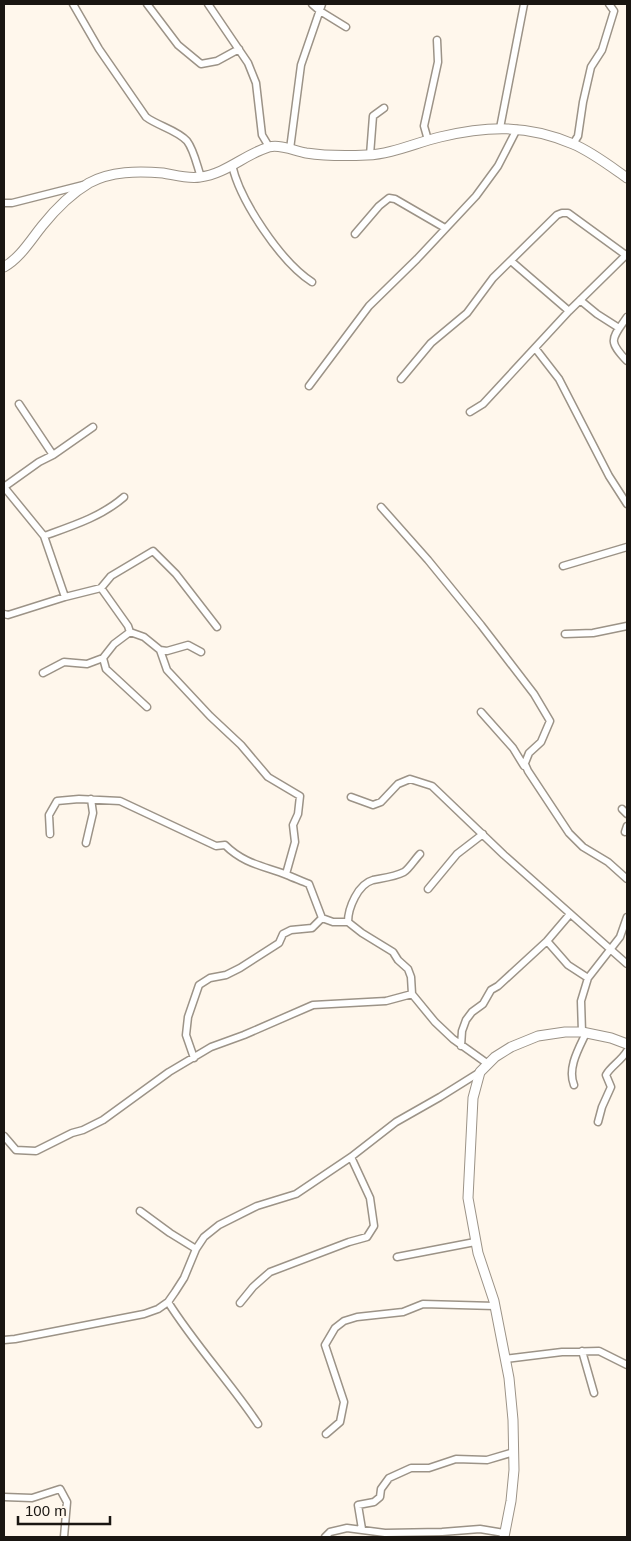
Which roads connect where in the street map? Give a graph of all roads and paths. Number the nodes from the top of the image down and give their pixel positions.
1 (73, 4) edge
2 (147, 4) edge
3 (208, 4) edge
4 (312, 4) edge
5 (524, 4) edge
6 (609, 4) edge
7 (321, 7) edge
8 (346, 27) dead end
9 (437, 40) dead end
10 (239, 50) junction
11 (384, 108) dead end
12 (500, 128) junction
13 (517, 129) junction
14 (428, 140) junction
15 (573, 144) junction
16 (272, 146) junction
17 (290, 149) junction
18 (370, 155) junction
19 (232, 165) junction
20 (201, 177) junction
21 (627, 178) edge
22 (89, 184) junction
23 (4, 203) edge
24 (445, 228) junction
25 (355, 234) dead end
26 (627, 255) edge
27 (511, 262) junction
28 (4, 268) edge
29 (312, 282) dead end
30 (580, 300) junction
31 (569, 311) junction
32 (627, 317) edge
33 (619, 328) junction
34 (535, 348) junction
35 (627, 361) edge
36 (401, 379) dead end
37 (310, 386) dead end
38 (19, 404) dead end
39 (470, 412) dead end
40 (93, 427) dead end
41 (53, 455) junction
42 (4, 487) edge
43 (124, 497) dead end
44 (627, 504) edge
45 (381, 507) dead end
46 (44, 536) junction
47 (627, 548) edge
48 (563, 566) dead end
49 (101, 588) junction
50 (65, 597) junction
51 (4, 614) edge
52 (627, 626) edge
53 (217, 627) dead end
54 (130, 632) junction
55 (565, 634) dead end
56 (160, 650) junction
57 (201, 652) dead end
58 (103, 658) junction
59 (42, 673) dead end
60 (147, 707) dead end
61 (481, 712) dead end
62 (528, 771) junction
63 (351, 797) dead end
64 (91, 799) junction
65 (50, 834) dead end
66 (483, 834) junction
67 (86, 843) dead end
68 (420, 854) dead end
69 (286, 874) junction
70 (627, 878) edge
71 (428, 889) dead end
72 (570, 914) junction
73 (627, 917) edge
74 (322, 918) junction
75 (348, 922) junction
76 (547, 941) junction
77 (611, 948) junction
78 (627, 964) edge
79 (588, 978) junction
80 (412, 994) junction
81 (584, 1033) junction
82 (627, 1044) edge
83 (461, 1046) junction
84 (627, 1052) edge
85 (194, 1058) junction
86 (488, 1064) junction
87 (480, 1072) junction
88 (574, 1084) dead end
89 (598, 1122) dead end
90 (4, 1136) edge
91 (351, 1157) junction
92 (140, 1211) dead end
93 (475, 1242) junction
94 (196, 1249) junction
95 (397, 1257) dead end
96 (168, 1302) junction
97 (240, 1304) dead end
98 (495, 1306) junction
99 (4, 1340) edge
100 (582, 1351) junction
101 (505, 1359) junction
102 (627, 1365) edge
103 (594, 1393) dead end
104 (258, 1424) dead end
105 (326, 1434) dead end
106 (514, 1452) junction
107 (4, 1497) edge
108 (362, 1529) junction
109 (419, 1535) edge
110 (504, 1535) edge
111 (64, 1537) edge
112 (325, 1537) edge

1 - 20 street
2 - 10 street
3 - 10 street
4 - 7 street
5 - 12 street
6 - 15 street
7 - 8 street
7 - 17 street
9 - 14 street
10 - 16 street
11 - 18 street
12 - 13 street
12 - 14 street
13 - 15 street
13 - 24 street
14 - 18 street
15 - 21 street
16 - 17 street
16 - 19 street
17 - 18 street
19 - 20 street
19 - 29 street
20 - 22 street
22 - 23 street
22 - 28 street
24 - 25 street
24 - 37 street
26 - 27 street
26 - 30 street
27 - 31 street
27 - 36 street
30 - 31 street
30 - 33 street
31 - 34 street
32 - 33 street
33 - 35 street
34 - 39 street
34 - 44 street
38 - 41 street
40 - 41 street
41 - 42 street
42 - 46 street
43 - 46 street
45 - 62 street
46 - 50 street
47 - 48 street
49 - 50 street
49 - 53 street
49 - 54 street
50 - 51 street
52 - 55 street
54 - 56 street
54 - 58 street
56 - 57 street
56 - 69 street
58 - 59 street
58 - 60 street
61 - 62 street
62 - 70 street
63 - 66 street
64 - 65 street
64 - 67 street
64 - 69 street
66 - 71 street
66 - 72 street
68 - 75 street
69 - 74 street
72 - 76 street
72 - 77 street
73 - 77 street
74 - 75 street
74 - 85 street
75 - 80 street
76 - 79 street
76 - 83 street
77 - 78 street
77 - 79 street
79 - 81 street
80 - 83 street
80 - 85 street
81 - 82 street
81 - 86 street
81 - 88 street
83 - 86 street
84 - 89 street
85 - 90 street
86 - 87 street
87 - 91 street
87 - 93 street
91 - 94 street
91 - 97 street
92 - 94 street
93 - 95 street
93 - 98 street
94 - 96 street
96 - 99 street
96 - 104 street
98 - 101 street
98 - 105 street
100 - 101 street
100 - 102 street
100 - 103 street
101 - 106 street
106 - 108 street
106 - 110 street
107 - 111 street
108 - 109 street
108 - 112 street
109 - 110 street

